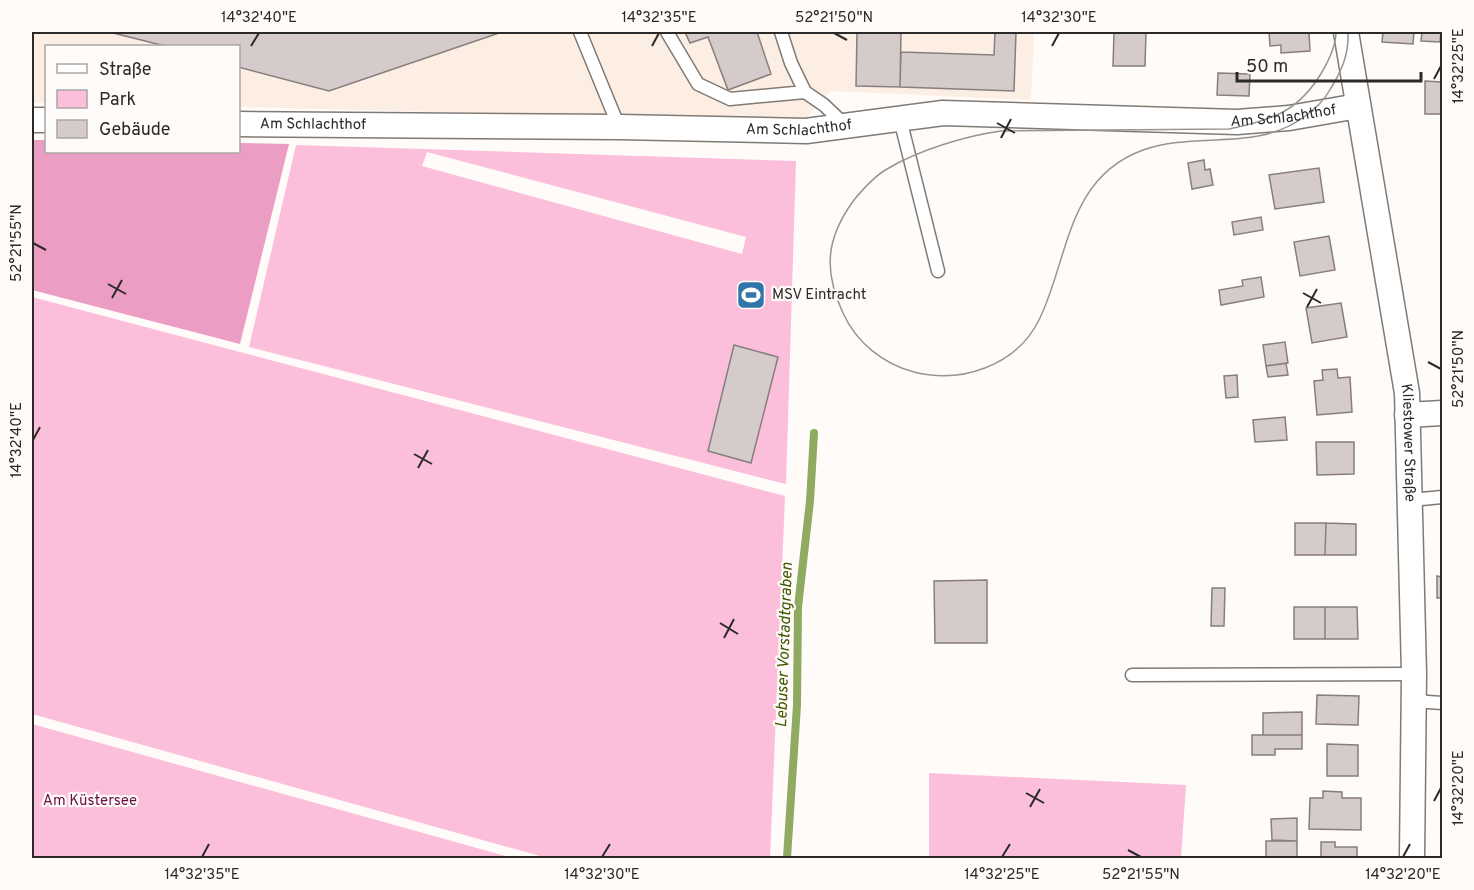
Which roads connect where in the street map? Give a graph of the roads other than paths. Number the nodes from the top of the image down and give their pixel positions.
1 (580, 32) edge
2 (667, 32) edge
3 (781, 32) edge
4 (1346, 32) edge
5 (805, 92) junction
6 (1358, 106) junction
7 (900, 119) junction
8 (240, 124) edge
9 (846, 126) junction
10 (620, 127) junction
11 (938, 271) dead end
12 (1443, 412) edge
13 (1407, 415) junction
14 (1443, 497) edge
15 (1411, 500) junction
16 (1414, 674) junction
17 (1132, 675) dead end
18 (1414, 701) junction
19 (1443, 703) edge
20 (1412, 858) edge

1 - 10 lane
2 - 5 lane
3 - 5 lane
4 - 6 street, Kliestower Straße
5 - 9 lane
6 - 7 street, Am Schlachthof
6 - 13 street, Kliestower Straße
7 - 9 street, Am Schlachthof
7 - 11 lane
8 - 10 street, Am Schlachthof
9 - 10 street, Am Schlachthof
12 - 13 street
13 - 15 street, Kliestower Straße
14 - 15 lane
15 - 16 street, Kliestower Straße
16 - 17 lane
16 - 18 street, Kliestower Straße
18 - 19 lane
18 - 20 street, Kliestower Straße

